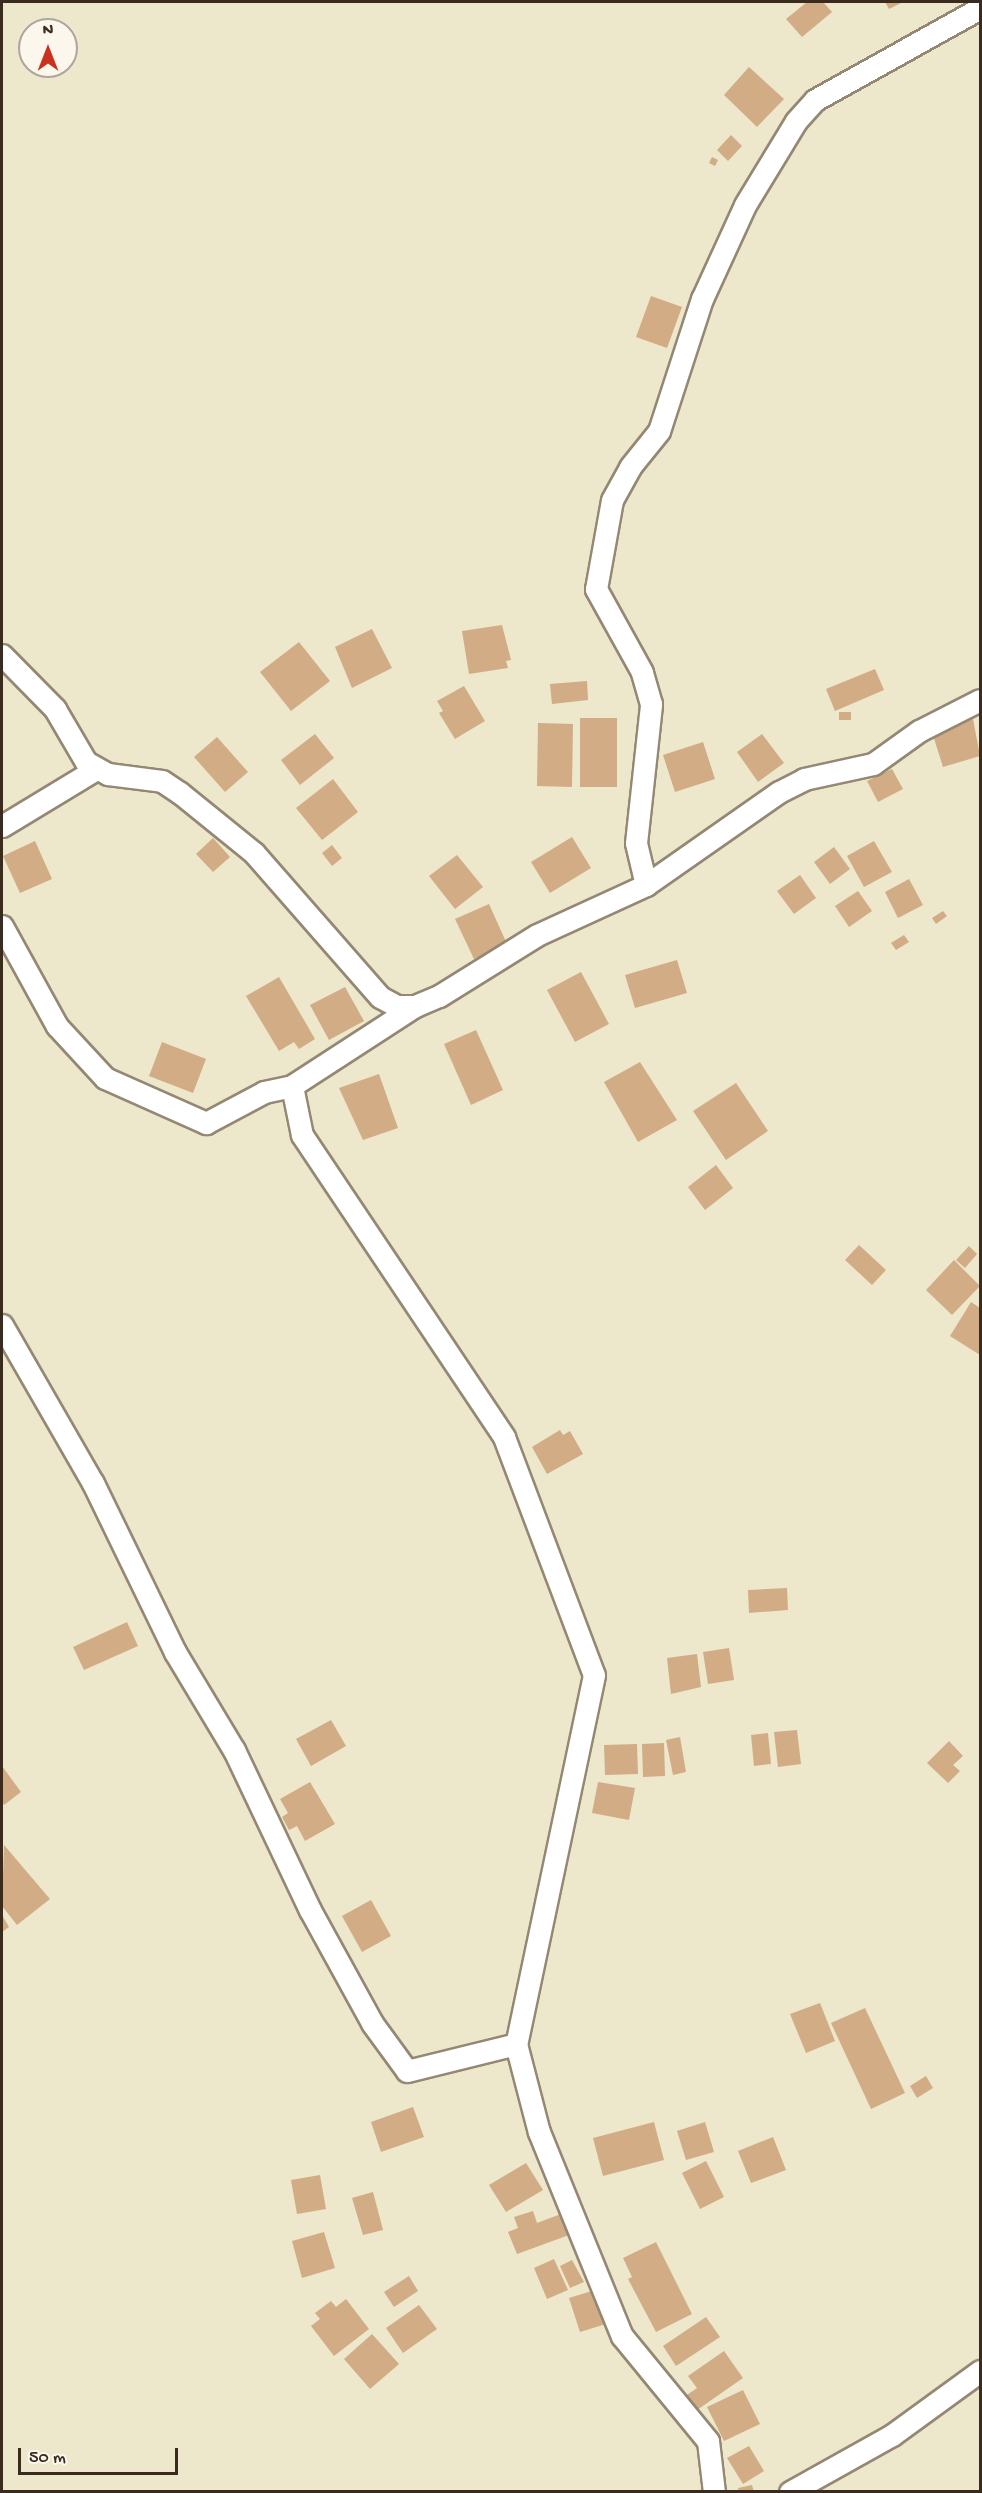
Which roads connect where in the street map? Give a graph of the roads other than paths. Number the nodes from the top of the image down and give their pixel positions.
1 (981, 8) edge
2 (2, 655) edge
3 (981, 700) edge
4 (96, 769) junction
5 (2, 826) edge
6 (646, 885) junction
7 (2, 926) edge
8 (415, 1006) junction
9 (292, 1086) junction
10 (2, 1325) edge
11 (516, 2044) junction
12 (981, 2371) edge
13 (714, 2492) edge
14 (790, 2492) edge

1 - 6 street
2 - 4 street
3 - 6 street
4 - 5 street
4 - 8 street
6 - 8 street
7 - 9 street
8 - 9 street
9 - 11 street
10 - 11 street
11 - 13 street
12 - 14 street

